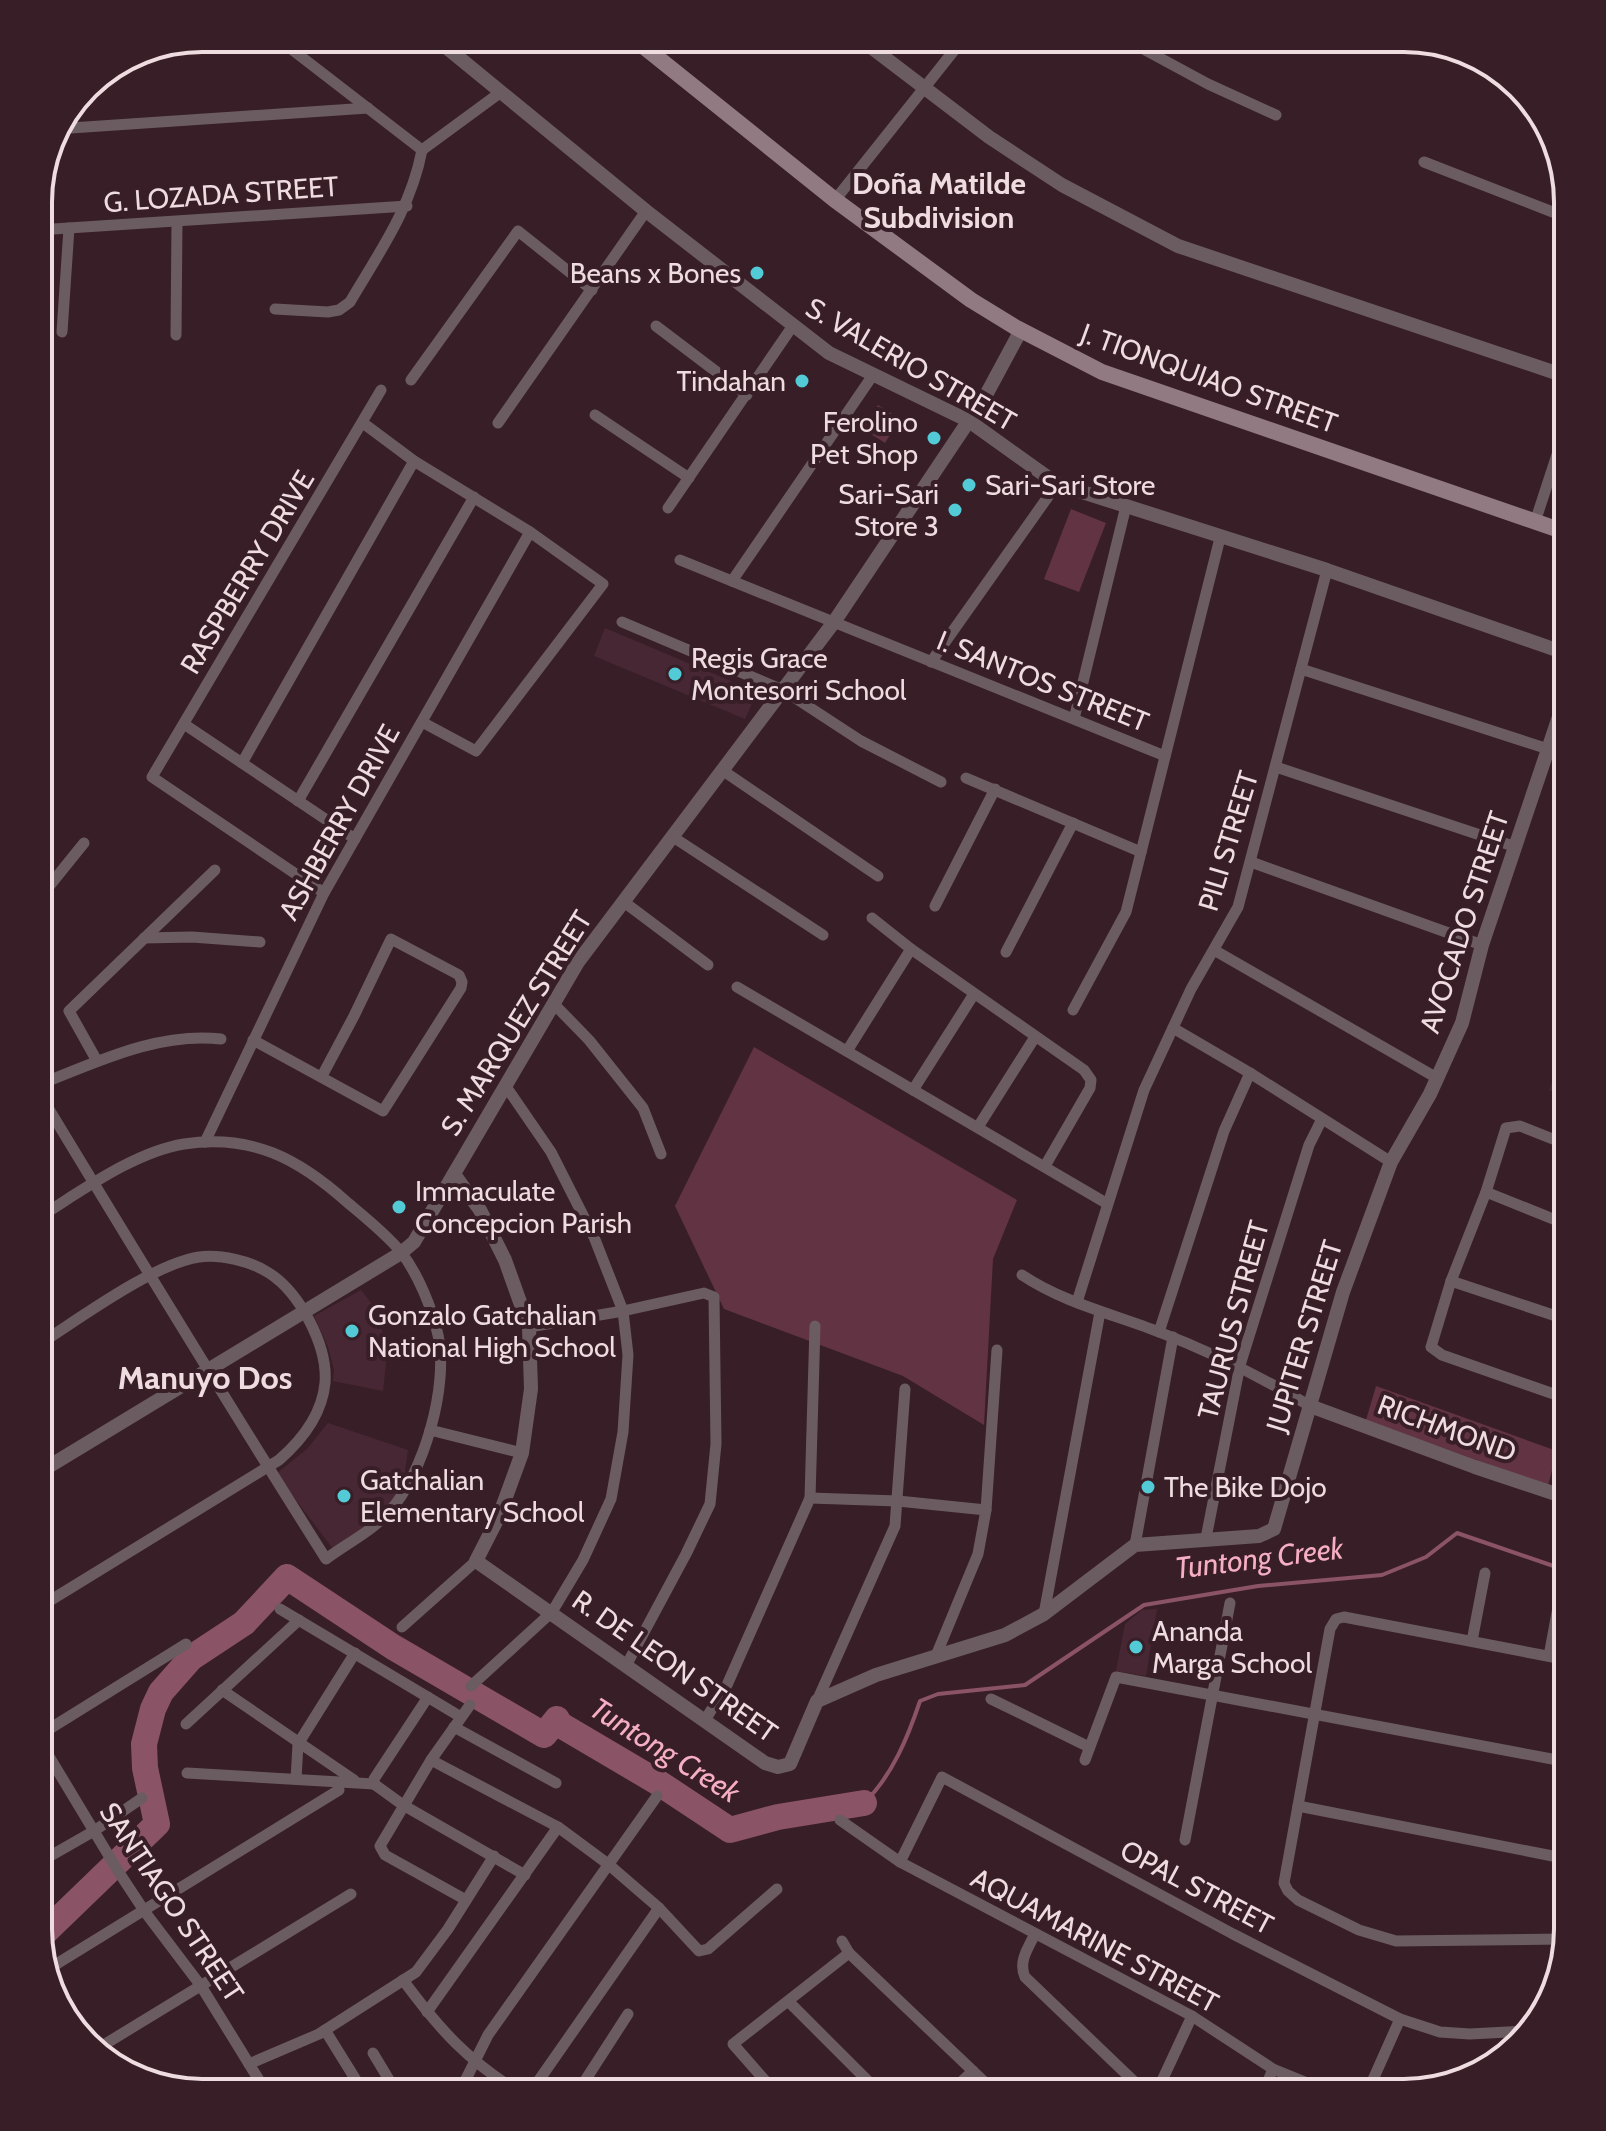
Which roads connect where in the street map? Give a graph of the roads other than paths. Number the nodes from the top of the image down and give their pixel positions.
1 (295, 52) edge
2 (452, 52) edge
3 (650, 52) edge
4 (876, 52) edge
5 (952, 52) edge
6 (1149, 52) edge
7 (924, 90) junction
8 (501, 92) junction
9 (368, 108) junction
10 (1276, 115) dead end
11 (71, 128) edge
12 (422, 150) junction
13 (1424, 162) dead end
14 (835, 200) junction
15 (407, 206) junction
16 (646, 211) junction
17 (1554, 213) edge
18 (177, 222) junction
19 (69, 228) junction
20 (52, 229) edge
21 (592, 290) junction
22 (275, 309) dead end
23 (656, 326) dead end
24 (792, 327) junction
25 (1018, 328) junction
26 (62, 332) dead end
27 (176, 335) dead end
28 (1554, 372) edge
29 (873, 375) junction
30 (411, 380) dead end
31 (381, 390) dead end
32 (747, 395) junction
33 (595, 415) dead end
34 (969, 421) junction
35 (363, 423) junction
36 (498, 423) dead end
37 (414, 461) junction
38 (1554, 464) edge
39 (689, 478) junction
40 (1057, 484) junction
41 (474, 497) junction
42 (1126, 506) junction
43 (668, 508) dead end
44 (1535, 522) junction
45 (1554, 528) edge
46 (530, 532) junction
47 (1220, 538) junction
48 (680, 560) dead end
49 (1327, 570) junction
50 (732, 581) junction
51 (622, 622) dead end
52 (834, 622) junction
53 (1554, 649) edge
54 (931, 662) junction
55 (1301, 669) junction
56 (783, 690) junction
57 (1074, 719) junction
58 (422, 722) junction
59 (184, 724) junction
60 (1554, 731) edge
61 (1548, 749) junction
62 (1165, 756) junction
63 (242, 763) junction
64 (1276, 767) junction
65 (722, 770) junction
66 (966, 778) dead end
67 (941, 782) dead end
68 (995, 789) junction
69 (298, 801) junction
70 (1073, 823) junction
71 (673, 837) junction
72 (355, 839) junction
73 (84, 843) dead end
74 (1516, 847) junction
75 (1141, 852) junction
76 (1251, 862) junction
77 (215, 870) dead end
78 (878, 876) dead end
79 (52, 883) edge
80 (324, 893) junction
81 (624, 902) junction
82 (935, 906) dead end
83 (872, 918) dead end
84 (823, 935) dead end
85 (144, 938) junction
86 (260, 942) dead end
87 (1482, 945) junction
88 (911, 949) junction
89 (1214, 950) junction
90 (1006, 952) dead end
91 (708, 965) dead end
92 (737, 987) dead end
93 (974, 994) junction
94 (553, 1003) junction
95 (1073, 1010) dead end
96 (1173, 1028) junction
97 (1035, 1037) junction
98 (221, 1039) dead end
99 (253, 1040) junction
100 (847, 1051) junction
101 (97, 1061) junction
102 (1250, 1073) junction
103 (322, 1076) junction
104 (1437, 1078) junction
105 (52, 1079) edge
106 (505, 1085) junction
107 (913, 1090) junction
108 (52, 1114) edge
109 (1322, 1119) junction
110 (978, 1127) junction
111 (1554, 1139) edge
112 (205, 1142) junction
113 (661, 1154) dead end
114 (1391, 1162) junction
115 (1045, 1166) junction
116 (454, 1174) junction
117 (94, 1184) junction
118 (1486, 1192) junction
119 (1106, 1203) junction
120 (52, 1210) edge
121 (1554, 1219) edge
122 (401, 1253) junction
123 (1022, 1275) dead end
124 (150, 1276) junction
125 (1451, 1281) junction
126 (1077, 1302) junction
127 (623, 1311) junction
128 (1100, 1312) junction
129 (304, 1313) junction
130 (1554, 1315) edge
131 (815, 1326) dead end
132 (529, 1327) junction
133 (1159, 1332) junction
134 (52, 1336) edge
135 (1173, 1337) junction
136 (997, 1350) dead end
137 (1240, 1365) junction
138 (208, 1370) junction
139 (905, 1389) dead end
140 (1554, 1394) edge
141 (1310, 1406) junction
142 (430, 1430) junction
143 (522, 1453) junction
144 (52, 1465) edge
145 (268, 1468) junction
146 (1554, 1493) edge
147 (810, 1498) junction
148 (898, 1501) junction
149 (986, 1510) junction
150 (1206, 1538) junction
151 (1135, 1545) junction
152 (476, 1561) junction
153 (1485, 1573) dead end
154 (52, 1599) edge
155 (1230, 1603) dead end
156 (280, 1609) dead end
157 (552, 1612) junction
158 (1044, 1614) junction
159 (299, 1620) junction
160 (402, 1627) dead end
161 (1554, 1629) edge
162 (1472, 1641) junction
163 (186, 1644) dead end
164 (355, 1653) junction
165 (1549, 1656) junction
166 (1554, 1657) edge
167 (935, 1658) junction
168 (627, 1664) junction
169 (471, 1686) dead end
170 (222, 1690) junction
171 (1213, 1694) junction
172 (428, 1697) junction
173 (991, 1699) dead end
174 (817, 1701) junction
175 (470, 1705) dead end
176 (1315, 1713) junction
177 (705, 1720) junction
178 (458, 1722) junction
179 (186, 1724) dead end
180 (52, 1728) edge
181 (298, 1744) junction
182 (1089, 1747) junction
183 (1554, 1759) edge
184 (52, 1760) edge
185 (431, 1760) junction
186 (1085, 1760) dead end
187 (187, 1773) dead end
188 (296, 1779) junction
189 (358, 1783) junction
190 (556, 1783) dead end
191 (374, 1784) junction
192 (339, 1790) dead end
193 (657, 1796) dead end
194 (142, 1798) dead end
195 (403, 1805) junction
196 (1298, 1806) junction
197 (840, 1820) dead end
198 (558, 1827) junction
199 (94, 1831) junction
200 (1185, 1840) dead end
201 (52, 1855) edge
202 (494, 1856) junction
203 (1554, 1856) edge
204 (900, 1862) junction
205 (608, 1864) junction
206 (525, 1875) junction
207 (777, 1889) dead end
208 (351, 1894) dead end
209 (466, 1900) junction
210 (659, 1908) junction
211 (145, 1912) junction
212 (1035, 1934) junction
213 (1553, 1939) edge
214 (842, 1941) dead end
215 (849, 1953) junction
216 (56, 1964) edge
217 (403, 1980) junction
218 (201, 1986) junction
219 (789, 2002) junction
220 (427, 2012) junction
221 (628, 2014) dead end
222 (1192, 2016) junction
223 (1400, 2019) junction
224 (325, 2030) junction
225 (1513, 2032) edge
226 (105, 2044) edge
227 (373, 2053) dead end
228 (475, 2063) junction
229 (249, 2064) junction
230 (1273, 2069) junction
231 (973, 2071) junction
232 (258, 2079) edge
233 (355, 2079) edge
234 (389, 2079) edge
235 (466, 2079) edge
236 (499, 2079) edge
237 (540, 2079) edge
238 (586, 2079) edge
239 (764, 2079) edge
240 (866, 2079) edge
241 (964, 2079) edge
242 (981, 2079) edge
243 (1131, 2079) edge
244 (1163, 2079) edge
245 (1269, 2079) edge
246 (1298, 2079) edge
247 (1373, 2079) edge

1 - 9 street
2 - 8 street, S. VALERIO STREET
3 - 14 main road, J. TIONQUIAO STREET
4 - 7 street
5 - 7 street
6 - 10 street
7 - 14 street
7 - 28 street
8 - 12 street
8 - 16 street, S. VALERIO STREET
9 - 11 street
9 - 12 street
12 - 15 street
13 - 17 street
14 - 25 main road, J. TIONQUIAO STREET
15 - 18 street, G. LOZADA STREET
15 - 22 street
16 - 21 street
16 - 24 street, S. VALERIO STREET
18 - 19 street, G. LOZADA STREET
18 - 27 street
19 - 20 street, G. LOZADA STREET
19 - 26 street
21 - 30 street
21 - 36 street
23 - 32 street
24 - 29 street, S. VALERIO STREET
24 - 32 street
25 - 34 street, S. MARQUEZ STREET
25 - 44 main road, J. TIONQUIAO STREET
29 - 34 street, S. VALERIO STREET
29 - 50 street
31 - 35 street, RASPBERRY DRIVE
32 - 39 street
33 - 39 street
34 - 40 street, S. VALERIO STREET
34 - 52 street, S. MARQUEZ STREET
35 - 37 street
35 - 59 street, RASPBERRY DRIVE
37 - 41 street
37 - 63 street
38 - 44 street
39 - 43 street
40 - 42 street, S. VALERIO STREET
40 - 54 street
41 - 46 street
41 - 69 street
42 - 47 street, S. VALERIO STREET
42 - 57 street
44 - 45 main road, J. TIONQUIAO STREET
46 - 58 street, ASHBERRY DRIVE
46 - 58 street
47 - 49 street, S. VALERIO STREET
47 - 62 street
48 - 50 street, I. SANTOS STREET
49 - 53 street, S. VALERIO STREET
49 - 55 street, PILI STREET
50 - 52 street, I. SANTOS STREET
51 - 56 street
52 - 54 street, I. SANTOS STREET
52 - 56 street, S. MARQUEZ STREET
54 - 57 street, I. SANTOS STREET
55 - 61 street
55 - 64 street, PILI STREET
56 - 65 street, S. MARQUEZ STREET
56 - 67 street
57 - 62 street, I. SANTOS STREET
58 - 72 street, ASHBERRY DRIVE
59 - 63 street
59 - 80 street, RASPBERRY DRIVE
60 - 61 street, AVOCADO STREET
61 - 74 street, AVOCADO STREET
62 - 75 street
63 - 69 street
64 - 74 street
64 - 76 street, PILI STREET
65 - 71 street, S. MARQUEZ STREET
65 - 78 street
66 - 68 street
68 - 70 street
68 - 82 street
69 - 72 street
70 - 75 street
70 - 90 street
71 - 81 street, S. MARQUEZ STREET
71 - 84 street
72 - 80 street, ASHBERRY DRIVE
73 - 79 street
74 - 87 street, AVOCADO STREET
75 - 95 street
76 - 87 street
76 - 89 street, PILI STREET
77 - 85 street
80 - 99 street, ASHBERRY DRIVE
81 - 91 street
81 - 94 street, S. MARQUEZ STREET
83 - 88 street
85 - 86 street
85 - 101 street
87 - 104 street, AVOCADO STREET
88 - 93 street
88 - 100 street
89 - 96 street, PILI STREET
89 - 104 street
92 - 100 street
93 - 97 street
93 - 107 street
94 - 106 street, S. MARQUEZ STREET
94 - 113 street
96 - 102 street
96 - 119 street, PILI STREET
97 - 110 street
97 - 115 street
98 - 101 street
99 - 103 street
99 - 112 street, ASHBERRY DRIVE
100 - 107 street
101 - 105 street
102 - 109 street
102 - 133 street
103 - 103 street
104 - 114 street, AVOCADO STREET
106 - 116 street, S. MARQUEZ STREET
106 - 127 street
107 - 110 street
108 - 117 street
109 - 114 street
109 - 137 street, TAURUS STREET
110 - 115 street
111 - 118 street
112 - 117 street
112 - 122 street
114 - 141 street, JUPITER STREET
115 - 119 street
116 - 122 street, S. MARQUEZ STREET
116 - 132 street
117 - 120 street
117 - 124 street
118 - 121 street
118 - 125 street
119 - 126 street, PILI STREET
122 - 129 street, S. MARQUEZ STREET
122 - 142 street
123 - 126 street
124 - 129 street
124 - 134 street
124 - 138 street
125 - 130 street
125 - 140 street
126 - 128 street
127 - 132 street
127 - 157 street
127 - 168 street
128 - 133 street
128 - 158 street
129 - 138 street, S. MARQUEZ STREET
129 - 145 street
131 - 147 street
132 - 143 street
133 - 135 street
135 - 137 street
135 - 151 street
136 - 149 street
137 - 141 street
137 - 150 street, TAURUS STREET
138 - 144 street, S. MARQUEZ STREET
138 - 145 street
139 - 148 street
141 - 146 street, RICHMOND
141 - 150 street, JUPITER STREET
142 - 143 street
142 - 145 street
143 - 152 street
145 - 154 street
147 - 148 street
147 - 177 street
148 - 149 street
148 - 174 street
149 - 167 street
150 - 151 street
151 - 158 street
152 - 157 street, R. DE LEON STREET
152 - 160 street
153 - 162 street
155 - 171 street
156 - 159 street
157 - 168 street, R. DE LEON STREET
157 - 169 street
158 - 167 street
159 - 164 street
159 - 170 street
161 - 165 street
162 - 165 street
162 - 176 street
163 - 180 street
164 - 172 street
164 - 181 street
165 - 166 street
167 - 174 street
168 - 177 street, R. DE LEON STREET
170 - 179 street
170 - 181 street
171 - 176 street
171 - 182 street
171 - 200 street
172 - 178 street
172 - 191 street
173 - 182 street
174 - 177 street, R. DE LEON STREET
175 - 178 street
176 - 183 street
176 - 196 street
178 - 185 street
178 - 190 street
181 - 188 street
181 - 189 street
182 - 186 street
184 - 199 street, SANTIAGO STREET
185 - 195 street
185 - 198 street
187 - 188 street
188 - 189 street
189 - 191 street
191 - 195 street
192 - 211 street
193 - 205 street
194 - 199 street
195 - 202 street
195 - 209 street
196 - 203 street
196 - 213 street
197 - 204 street, AQUAMARINE STREET
198 - 205 street
198 - 206 street
199 - 201 street
199 - 211 street, SANTIAGO STREET
202 - 206 street
202 - 209 street
204 - 212 street, AQUAMARINE STREET
204 - 223 street, OPAL STREET
205 - 210 street
205 - 228 street
206 - 220 street
207 - 210 street
208 - 218 street
209 - 217 street
210 - 237 street
211 - 216 street
211 - 218 street, SANTIAGO STREET
212 - 222 street, AQUAMARINE STREET
212 - 243 street
214 - 215 street
215 - 219 street
215 - 231 street
217 - 220 street
217 - 224 street
218 - 226 street
218 - 229 street, SANTIAGO STREET
219 - 239 street
219 - 240 street
220 - 228 street
221 - 238 street
222 - 230 street, AQUAMARINE STREET
222 - 244 street
223 - 225 street, OPAL STREET
223 - 247 street
224 - 229 street
224 - 233 street
227 - 234 street
228 - 235 street
228 - 236 street
229 - 232 street, SANTIAGO STREET
230 - 245 street
230 - 246 street, AQUAMARINE STREET
231 - 241 street
231 - 242 street

